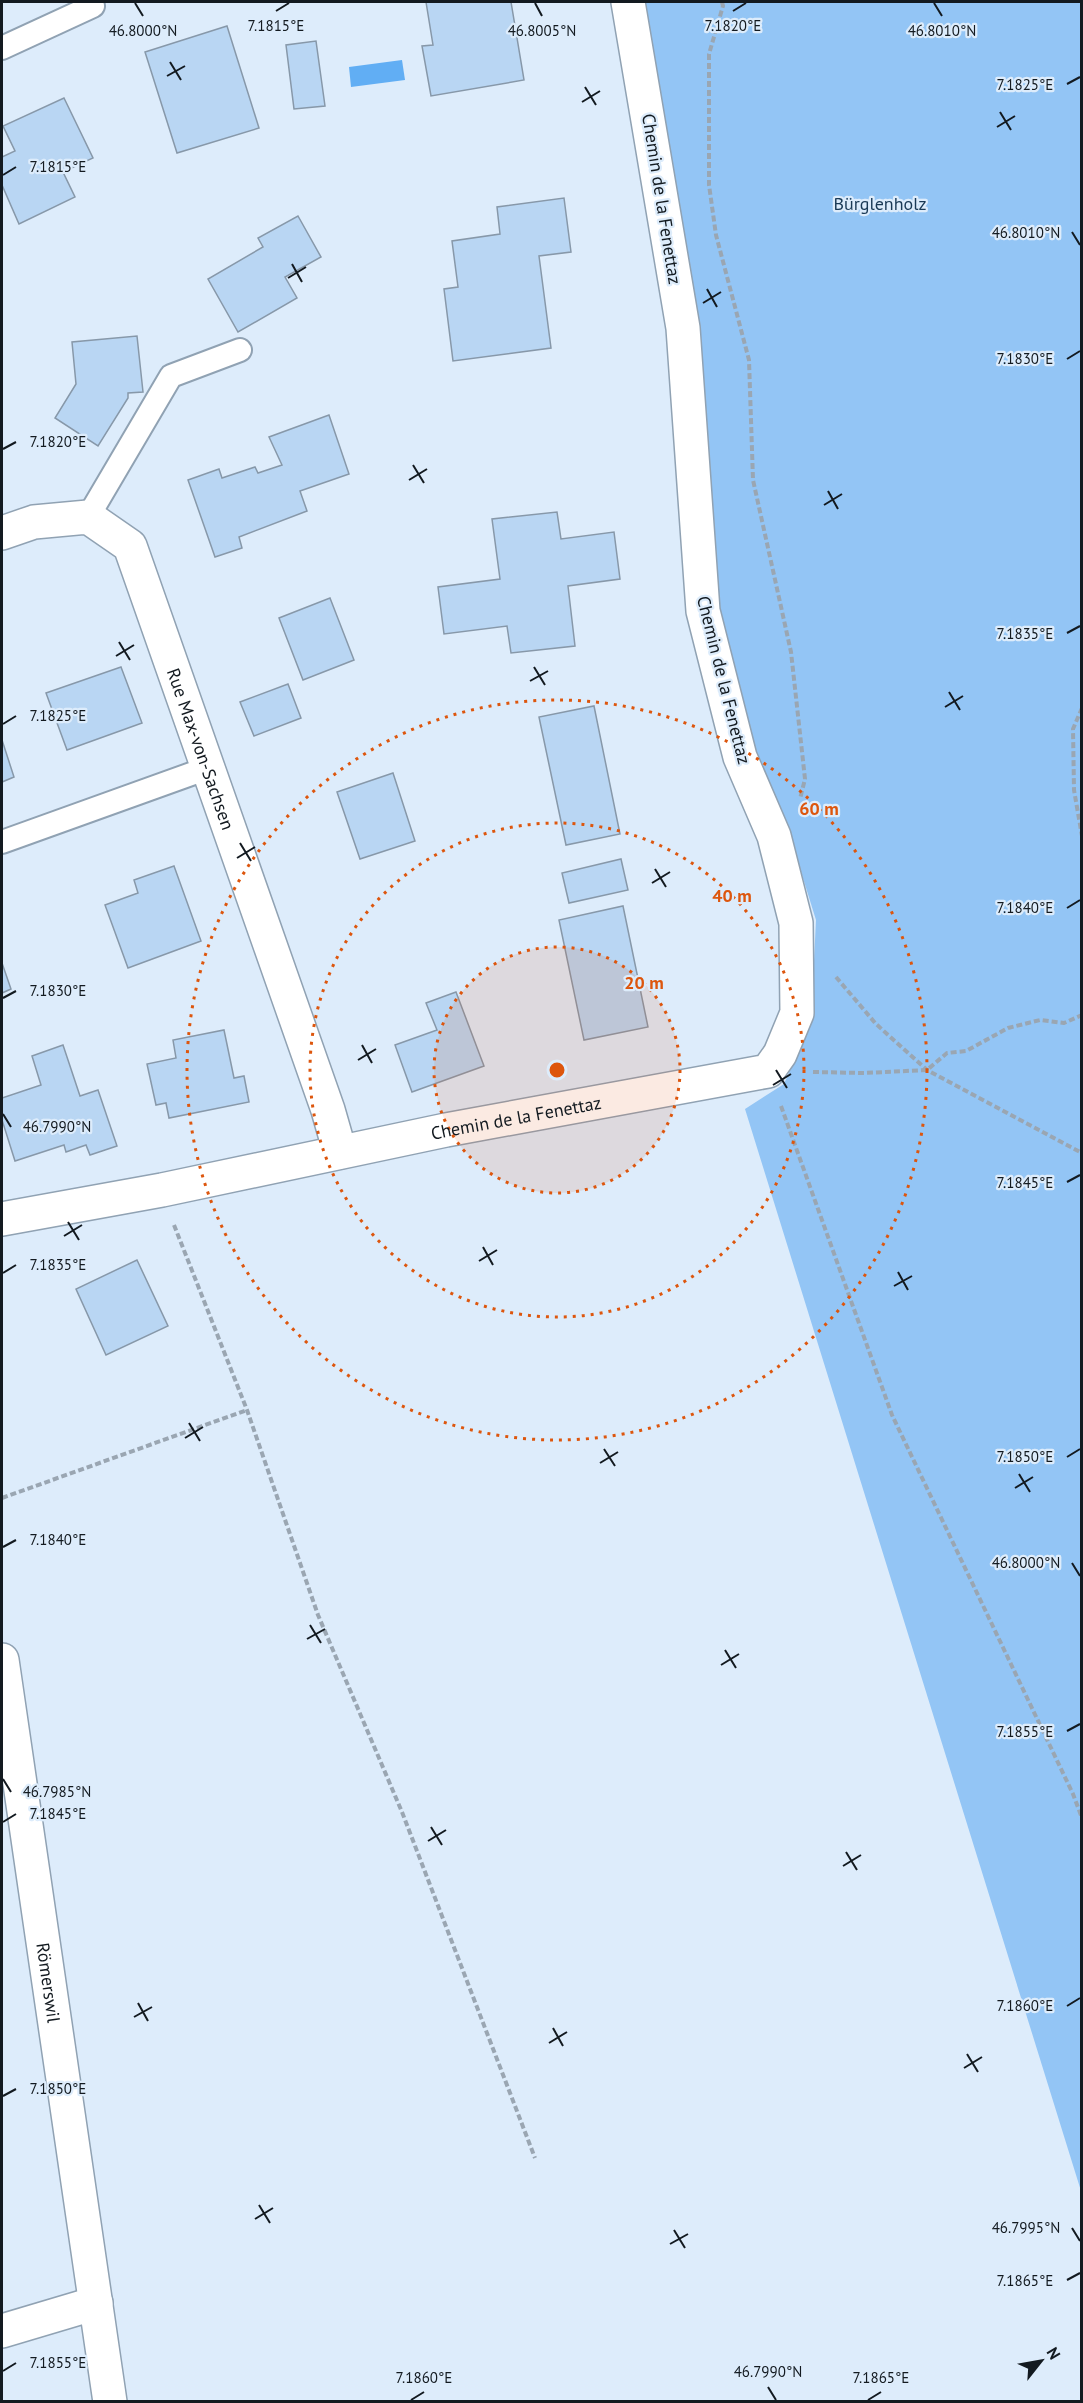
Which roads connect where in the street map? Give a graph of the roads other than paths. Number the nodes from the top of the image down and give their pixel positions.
1 (628, 2) edge
2 (93, 6) dead end
3 (2, 48) edge
4 (240, 350) dead end
5 (88, 517) junction
6 (2, 533) edge
7 (208, 768) junction
8 (2, 842) edge
9 (340, 1152) junction
10 (2, 1219) edge
11 (2, 1660) edge
12 (96, 2303) junction
13 (2, 2331) edge
14 (110, 2402) edge

1 - 9 street, Chemin de la Fenettaz
2 - 3 lane
4 - 5 lane
5 - 6 street
5 - 7 street, Rue Max-von-Sachsen
7 - 8 lane
7 - 9 street, Rue Max-von-Sachsen
9 - 10 street, Chemin de la Fenettaz
11 - 12 street, Römerswil
12 - 13 street
12 - 14 street, Römerswil

